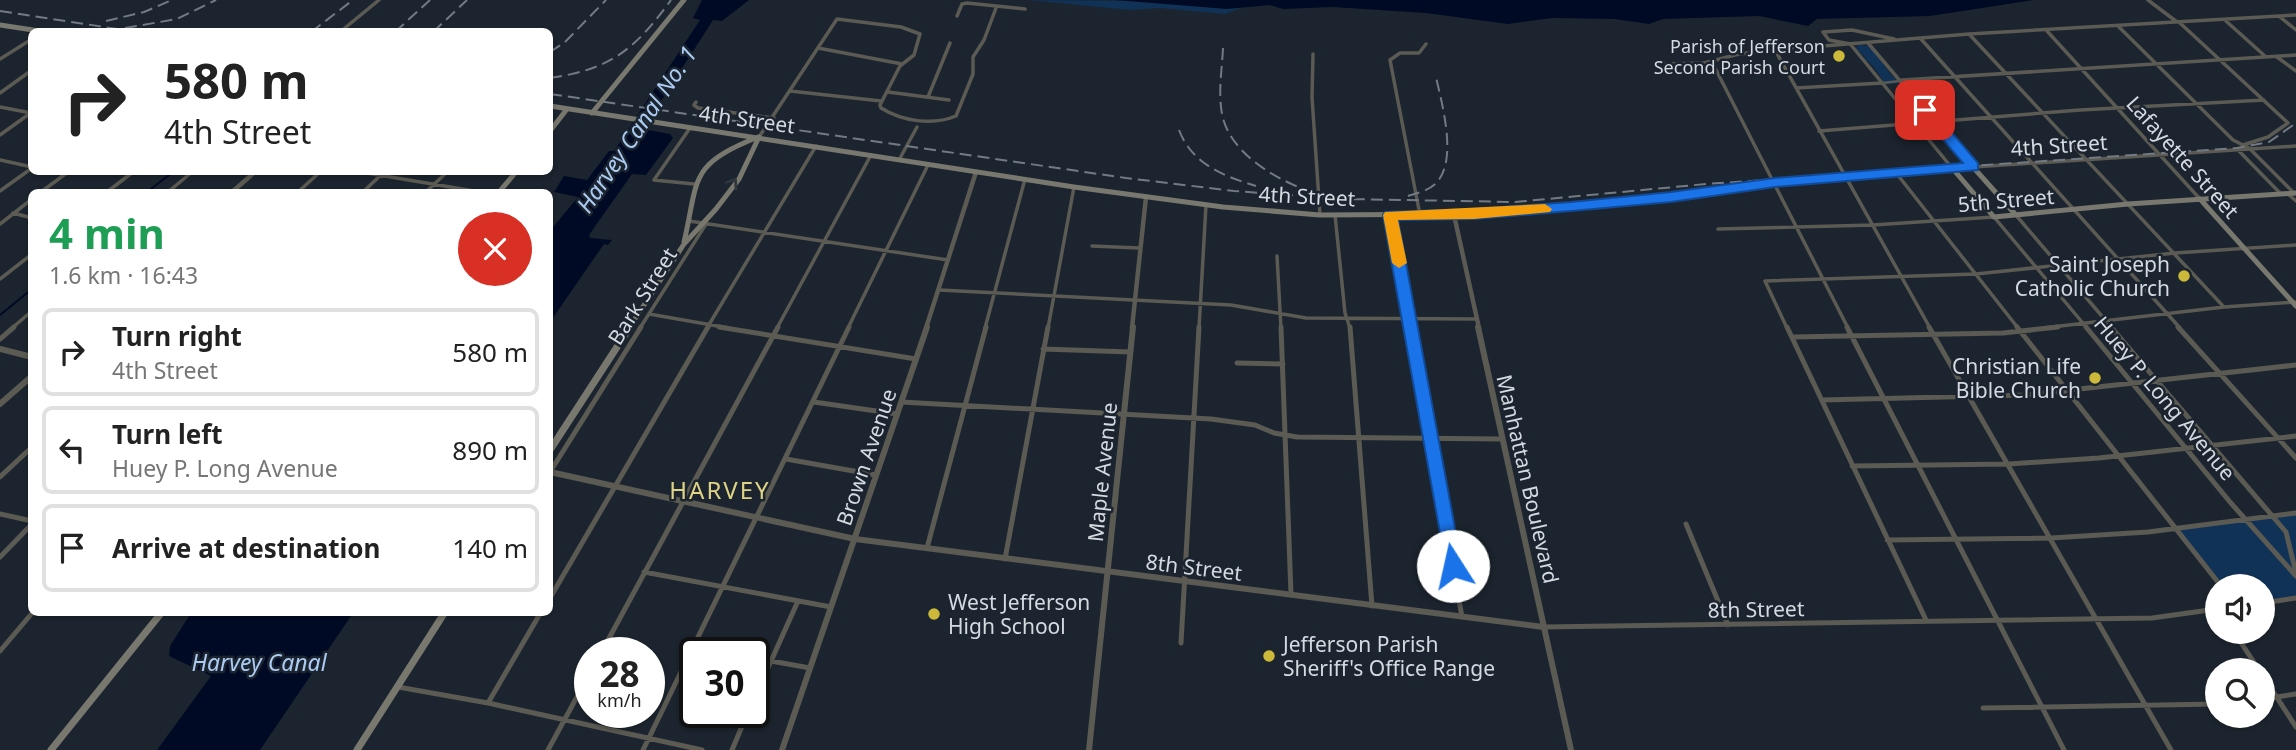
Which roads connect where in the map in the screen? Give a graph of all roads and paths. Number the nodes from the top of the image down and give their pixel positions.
1 (379, 0) edge
2 (684, 0) edge
3 (2148, 0) edge
4 (996, 8) junction
5 (1025, 9) dead end
6 (2296, 15) edge
7 (957, 16) dead end
8 (2279, 16) junction
9 (2225, 20) junction
10 (2179, 23) junction
11 (2118, 26) junction
12 (2, 27) edge
13 (345, 28) edge
14 (28, 29) edge
15 (2046, 30) junction
16 (2296, 30) edge
17 (1969, 34) junction
18 (1920, 38) junction
19 (1901, 40) junction
20 (28, 42) edge
21 (950, 43) dead end
22 (1868, 43) junction
23 (1426, 44) dead end
24 (1851, 44) junction
25 (818, 48) junction
26 (1775, 50) junction
27 (1312, 54) dead end
28 (2296, 55) edge
29 (2267, 57) junction
30 (2277, 57) junction
31 (0, 59) edge
32 (2221, 60) junction
33 (1712, 62) junction
34 (901, 64) junction
35 (1660, 64) dead end
36 (2157, 64) junction
37 (2081, 68) junction
38 (2005, 71) junction
39 (2296, 71) edge
40 (28, 73) edge
41 (1954, 76) junction
42 (1901, 80) junction
43 (1882, 83) junction
44 (1796, 88) junction
45 (790, 90) junction
46 (888, 92) junction
47 (0, 93) edge
48 (928, 97) junction
49 (949, 100) dead end
50 (2264, 100) junction
51 (696, 102) dead end
52 (881, 102) junction
53 (2198, 104) junction
54 (0, 107) edge
55 (553, 107) edge
56 (2118, 108) junction
57 (567, 109) junction
58 (28, 112) edge
59 (592, 113) junction
60 (2045, 113) junction
61 (28, 114) edge
62 (774, 118) junction
63 (914, 118) junction
64 (1991, 118) junction
65 (928, 120) junction
66 (1936, 123) junction
67 (1917, 124) junction
68 (553, 127) edge
69 (691, 127) junction
70 (917, 127) junction
71 (1819, 131) junction
72 (0, 135) edge
73 (759, 137) junction
74 (2242, 145) junction
75 (816, 146) junction
76 (2296, 146) edge
77 (2249, 148) junction
78 (2236, 149) junction
79 (2159, 154) junction
80 (871, 155) junction
81 (2087, 158) junction
82 (0, 160) edge
83 (899, 160) junction
84 (2031, 162) junction
85 (928, 165) junction
86 (28, 166) edge
87 (1973, 167) junction
88 (1952, 169) junction
89 (28, 170) edge
90 (976, 172) junction
91 (1898, 174) junction
92 (63, 175) edge
93 (129, 175) edge
94 (188, 175) edge
95 (252, 175) edge
96 (317, 175) edge
97 (380, 175) edge
98 (391, 175) edge
99 (444, 175) edge
100 (513, 175) edge
101 (1845, 177) junction
102 (1026, 179) junction
103 (1775, 182) junction
104 (694, 184) junction
105 (434, 185) junction
106 (1074, 187) junction
107 (44, 189) edge
108 (111, 189) edge
109 (172, 189) edge
110 (236, 189) edge
111 (301, 189) edge
112 (366, 189) edge
113 (429, 189) edge
114 (460, 189) edge
115 (502, 189) edge
116 (0, 191) edge
117 (2290, 194) edge
118 (1146, 197) junction
119 (2200, 199) junction
120 (2296, 201) edge
121 (28, 202) edge
122 (2128, 204) junction
123 (1206, 205) junction
124 (2073, 209) junction
125 (13, 213) junction
126 (2015, 214) junction
127 (1320, 215) junction
128 (1335, 215) junction
129 (1390, 215) junction
130 (1454, 215) junction
131 (1420, 216) junction
132 (28, 217) edge
133 (1994, 217) junction
134 (689, 221) junction
135 (1936, 222) junction
136 (0, 224) edge
137 (706, 224) junction
138 (1872, 225) junction
139 (1796, 226) junction
140 (1718, 229) dead end
141 (763, 233) junction
142 (823, 242) junction
143 (684, 244) junction
144 (2296, 245) edge
145 (1092, 246) dead end
146 (2244, 247) junction
147 (1139, 248) junction
148 (887, 251) junction
149 (2175, 253) junction
150 (1277, 256) dead end
151 (28, 257) edge
152 (2119, 260) junction
153 (949, 261) junction
154 (2060, 267) junction
155 (2037, 269) junction
156 (1976, 274) junction
157 (1902, 278) junction
158 (0, 279) edge
159 (1824, 279) junction
160 (939, 289) junction
161 (995, 293) junction
162 (1052, 296) junction
163 (1135, 301) junction
164 (2295, 303) edge
165 (1199, 304) junction
166 (2224, 307) junction
167 (649, 314) junction
168 (2168, 314) junction
169 (28, 315) edge
170 (1281, 316) junction
171 (1349, 319) junction
172 (1410, 319) junction
173 (1475, 320) junction
174 (2106, 322) junction
175 (708, 324) junction
176 (2084, 325) junction
177 (2022, 331) junction
178 (1935, 335) junction
179 (771, 336) junction
180 (1853, 336) junction
181 (1793, 337) junction
182 (0, 339) edge
183 (840, 348) junction
184 (0, 349) edge
185 (1043, 349) junction
186 (1131, 352) junction
187 (28, 356) edge
188 (916, 359) junction
189 (1237, 363) dead end
190 (1283, 365) junction
191 (2296, 365) edge
192 (2220, 373) junction
193 (28, 380) edge
194 (2155, 380) junction
195 (2132, 383) junction
196 (2068, 390) junction
197 (1971, 397) junction
198 (1884, 398) junction
199 (1822, 400) junction
200 (814, 402) junction
201 (901, 402) junction
202 (0, 404) edge
203 (965, 407) junction
204 (1032, 411) junction
205 (897, 414) junction
206 (1122, 414) junction
207 (1193, 418) junction
208 (1287, 435) junction
209 (1359, 436) junction
210 (2296, 436) edge
211 (1430, 438) junction
212 (2278, 438) junction
213 (1501, 439) junction
214 (2211, 444) junction
215 (553, 445) edge
216 (2187, 447) junction
217 (28, 451) edge
218 (2119, 456) junction
219 (2296, 458) edge
220 (786, 459) junction
221 (2009, 464) junction
222 (1852, 466) junction
223 (1919, 466) junction
224 (553, 467) edge
225 (553, 473) edge
226 (876, 475) junction
227 (0, 477) edge
228 (613, 486) junction
229 (682, 502) junction
230 (2296, 513) edge
231 (0, 514) edge
232 (2273, 516) junction
233 (758, 519) junction
234 (2245, 519) junction
235 (28, 522) edge
236 (1686, 524) dead end
237 (28, 527) edge
238 (2176, 528) junction
239 (2050, 538) junction
240 (855, 539) junction
241 (1887, 540) junction
242 (1957, 540) junction
243 (927, 548) junction
244 (0, 557) edge
245 (1005, 559) junction
246 (644, 572) junction
247 (1108, 572) junction
248 (2212, 574) edge
249 (2296, 575) edge
250 (1183, 582) junction
251 (723, 587) junction
252 (553, 593) edge
253 (1291, 595) junction
254 (2296, 598) edge
255 (798, 601) junction
256 (2275, 601) edge
257 (1372, 606) junction
258 (831, 607) junction
259 (2205, 611) edge
260 (30, 616) edge
261 (159, 616) edge
262 (442, 616) edge
263 (539, 616) edge
264 (1462, 618) junction
265 (2095, 618) junction
266 (1926, 620) junction
267 (1998, 620) junction
268 (1728, 625) junction
269 (1543, 627) junction
270 (609, 637) edge
271 (1181, 643) dead end
272 (0, 651) edge
273 (771, 661) joint
274 (810, 667) junction
275 (397, 687) junction
276 (2296, 694) edge
277 (2276, 697) joint
278 (574, 702) edge
279 (488, 703) junction
280 (2205, 704) edge
281 (2147, 706) junction
282 (1983, 708) dead end
283 (2043, 708) junction
284 (564, 720) junction
285 (2296, 727) edge
286 (741, 728) edge
287 (649, 738) junction
288 (51, 750) edge
289 (357, 750) edge
290 (548, 750) edge
291 (643, 750) edge
292 (702, 750) edge
293 (732, 750) edge
294 (782, 750) edge
295 (1089, 750) edge
296 (1571, 750) edge
297 (2064, 750) edge
298 (2171, 750) edge

1 - 13 street
2 - 59 main road
3 - 10 street
4 - 5 street
4 - 7 street
4 - 65 street
6 - 8 street
8 - 9 street
8 - 16 street
9 - 10 street
9 - 29 street
10 - 11 street
10 - 32 street
11 - 15 street
11 - 36 street
12 - 14 main road
15 - 17 street
15 - 37 street, Lafayette Street
17 - 18 street
17 - 38 street
18 - 19 street
18 - 41 street
19 - 22 street
19 - 24 street
20 - 31 street
21 - 48 street
22 - 24 street
22 - 42 street, Huey P. Long Avenue
23 - 131 street
24 - 26 street
24 - 43 street, Huey P. Long Avenue
25 - 34 street
25 - 34 street
25 - 45 street
26 - 33 street
26 - 44 street
27 - 127 street
28 - 30 street
29 - 30 street
29 - 32 street
30 - 39 street
32 - 36 street
32 - 50 street
33 - 35 street
33 - 103 street
34 - 46 street
36 - 37 street
36 - 53 street
37 - 38 street
37 - 56 street, Lafayette Street
38 - 41 street
38 - 60 street
40 - 47 street
41 - 42 street
41 - 64 street
42 - 43 street
42 - 66 street, Huey P. Long Avenue
43 - 44 street
43 - 67 street, Huey P. Long Avenue
44 - 71 street
45 - 52 street
45 - 62 street
46 - 48 street
46 - 52 street
48 - 49 street
50 - 53 street
50 - 74 street
51 - 62 street
52 - 63 street
53 - 56 street
53 - 74 street
54 - 58 street
55 - 57 main road, 4th Street
56 - 60 street
56 - 79 street, Lafayette Street
57 - 59 main road, 4th Street
57 - 68 main road
59 - 69 main road, 4th Street
60 - 64 street
60 - 81 street
61 - 72 street
62 - 73 street
63 - 65 street
63 - 70 street
64 - 66 street
64 - 84 street
65 - 70 street
66 - 67 street
66 - 87 street, Huey P. Long Avenue
67 - 71 street
67 - 88 street, Huey P. Long Avenue
69 - 73 main road, 4th Street
69 - 104 street
70 - 83 street
71 - 101 street
73 - 75 main road, 4th Street
73 - 104 main road
137 -> 73 main road, Bark Street
74 - 77 street
74 - 78 street
75 - 80 main road, 4th Street
75 - 141 street
76 - 77 street, 4th Street
77 - 78 street, 4th Street
77 - 117 street
78 - 79 street, 4th Street
78 - 117 street
79 - 81 street, 4th Street
79 - 119 street, Lafayette Street
80 - 83 main road, 4th Street
80 - 142 street
81 - 84 street, 4th Street
81 - 122 street
82 - 86 street
83 - 85 main road, 4th Street
84 - 87 street, 4th Street
84 - 124 street
85 - 90 main road, 4th Street
85 - 148 street
87 - 88 main road, 4th Street
87 - 126 main road, Huey P. Long Avenue
88 - 91 main road, 4th Street
88 - 133 main road, Huey P. Long Avenue
89 - 116 street
90 - 102 main road, 4th Street
90 - 153 street, Brown Avenue
91 - 101 main road, 4th Street
91 - 135 street
92 - 107 street
93 - 108 street
94 - 109 street
95 - 110 street
96 - 111 street
97 - 112 street
98 - 105 street
99 - 105 street
100 - 115 main road
101 - 103 main road, 4th Street
101 - 138 street
102 - 106 main road, 4th Street
102 - 161 street
103 - 130 main road, 4th Street
103 - 139 street
104 - 134 main road
105 - 113 street
105 - 114 street
106 - 118 main road, 4th Street
106 - 162 street
117 - 119 main road, 5th Street
117 - 120 street
118 - 123 main road, 4th Street
118 - 147 street, Maple Avenue
119 - 122 main road, 5th Street
119 - 146 main road, Lafayette Street
121 - 125 street
122 - 124 main road, 5th Street
122 - 149 street
123 - 127 main road, 4th Street
123 - 165 street
124 - 126 main road, 5th Street
124 - 152 street
125 - 132 street
125 - 136 street
126 - 133 main road, 5th Street
126 - 154 street, Huey P. Long Avenue
127 - 128 main road, 4th Street
128 - 129 main road, 4th Street
128 - 171 street
129 - 131 main road, 4th Street
129 - 172 street
130 - 131 main road, 4th Street
130 - 173 street, Manhattan Boulevard
133 - 135 street, 5th Street
133 - 155 street, Huey P. Long Avenue
134 - 137 street
134 - 143 main road
135 - 138 street, 5th Street
135 - 156 street
137 - 141 street
137 - 143 main road
137 - 167 street, Bark Street
138 - 139 street, 5th Street
138 - 157 street
139 - 140 street, 5th Street
139 - 159 street
141 - 142 street
141 - 175 street
142 - 148 street
142 - 179 street
143 - 215 main road
144 - 146 street
145 - 147 street
146 - 149 street
146 - 164 main road, Lafayette Street
147 - 163 street, Maple Avenue
148 - 153 street
148 - 183 street
149 - 152 street
149 - 166 street
150 - 170 street
151 - 158 street
152 - 154 street
152 - 168 street
153 - 160 street, Brown Avenue
154 - 155 street
154 - 174 street, Huey P. Long Avenue
155 - 156 street
155 - 176 street, Huey P. Long Avenue
156 - 157 street
156 - 177 street
157 - 159 street
157 - 178 street
159 - 180 street
159 - 181 street
160 - 161 street
160 - 188 street, Brown Avenue
161 - 162 street
161 - 203 street
162 - 163 street
162 - 185 street
163 - 165 street
163 - 186 street, Maple Avenue
164 - 166 street
165 - 170 street
165 - 207 street
166 - 168 street
167 - 175 street
167 - 224 street, Bark Street
168 - 174 street
168 - 192 street
169 - 182 street
170 - 171 street
170 - 190 street
171 - 172 street
171 - 209 street
172 - 173 street
172 - 211 street
173 - 213 street, Manhattan Boulevard
174 - 176 street
174 - 194 street, Huey P. Long Avenue
175 - 179 street
175 - 228 street
176 - 177 street
176 - 195 street, Huey P. Long Avenue
177 - 178 street
177 - 196 street
178 - 180 street
178 - 197 street
179 - 183 street
179 - 229 street
180 - 181 street
180 - 198 street
181 - 199 street
183 - 188 street
183 - 200 street
184 - 187 street
185 - 186 street
185 - 204 street
186 - 206 street, Maple Avenue
188 - 201 street, Brown Avenue
189 - 190 street
190 - 208 street
191 - 192 street
192 - 194 street
192 - 212 street
193 - 202 street
194 - 195 street
194 - 214 street, Huey P. Long Avenue
195 - 196 street
195 - 216 street, Huey P. Long Avenue
196 - 197 street
196 - 218 street
197 - 198 street
197 - 221 street
198 - 199 street
198 - 223 street
199 - 222 street
200 - 205 street
200 - 220 street
201 - 203 street
201 - 205 street, Brown Avenue
203 - 204 street
203 - 243 street
204 - 206 street
204 - 245 street
205 - 226 street, Brown Avenue
206 - 207 street
206 - 247 street, Maple Avenue
207 - 208 street
207 - 250 street
208 - 209 street
208 - 253 street
209 - 211 street
209 - 257 street
210 - 212 street
211 - 213 street
211 - 264 street
212 - 214 street
212 - 219 street
213 - 269 street, Manhattan Boulevard
214 - 216 street
214 - 232 street, Huey P. Long Avenue
216 - 218 street
216 - 234 street, Huey P. Long Avenue
217 - 227 street
218 - 221 street
218 - 238 street
220 - 226 street
220 - 233 street
221 - 223 street
221 - 239 street
222 - 223 street
222 - 241 street
223 - 242 street
225 - 228 street, 8th Street
226 - 240 street, Brown Avenue
228 - 229 street, 8th Street
228 - 252 street
229 - 233 street, 8th Street
229 - 246 street
230 - 232 street
231 - 235 street
232 - 234 street
232 - 249 street, Huey P. Long Avenue
233 - 240 street, 8th Street
233 - 251 street
234 - 238 street
234 - 249 street, Huey P. Long Avenue
236 - 268 street
237 - 244 street
238 - 239 street
238 - 248 street
239 - 242 street
239 - 265 street
240 - 243 street, 8th Street
240 - 258 street, Brown Avenue
241 - 242 street
241 - 266 street
242 - 267 street
243 - 245 street, 8th Street
245 - 247 street, 8th Street
246 - 251 street
246 - 270 street
247 - 250 street, 8th Street
247 - 295 street, Maple Avenue
250 - 253 street, 8th Street
250 - 271 street
251 - 255 street
251 - 287 street
253 - 257 street, 8th Street
254 - 256 street
255 - 258 street
255 - 273 street
257 - 264 street, 8th Street
258 - 274 street, Brown Avenue
259 - 265 street, 8th Street
260 - 272 street
261 - 288 main road
262 - 275 main road
263 - 279 street
264 - 269 street, 8th Street
265 - 267 street, 8th Street
265 - 281 street
266 - 267 street, 8th Street
266 - 268 street, 8th Street
267 - 283 street
268 - 269 street, 8th Street
269 - 296 street, Manhattan Boulevard
273 - 274 street
274 - 294 street, Brown Avenue
275 - 279 street
275 - 289 main road
276 - 277 street
277 - 285 street
278 - 284 street
279 - 284 street
280 - 281 street
281 - 283 street
281 - 298 street
282 - 283 street
283 - 297 street
284 - 287 street
284 - 290 street
286 - 293 street
287 - 291 street
287 - 292 street

